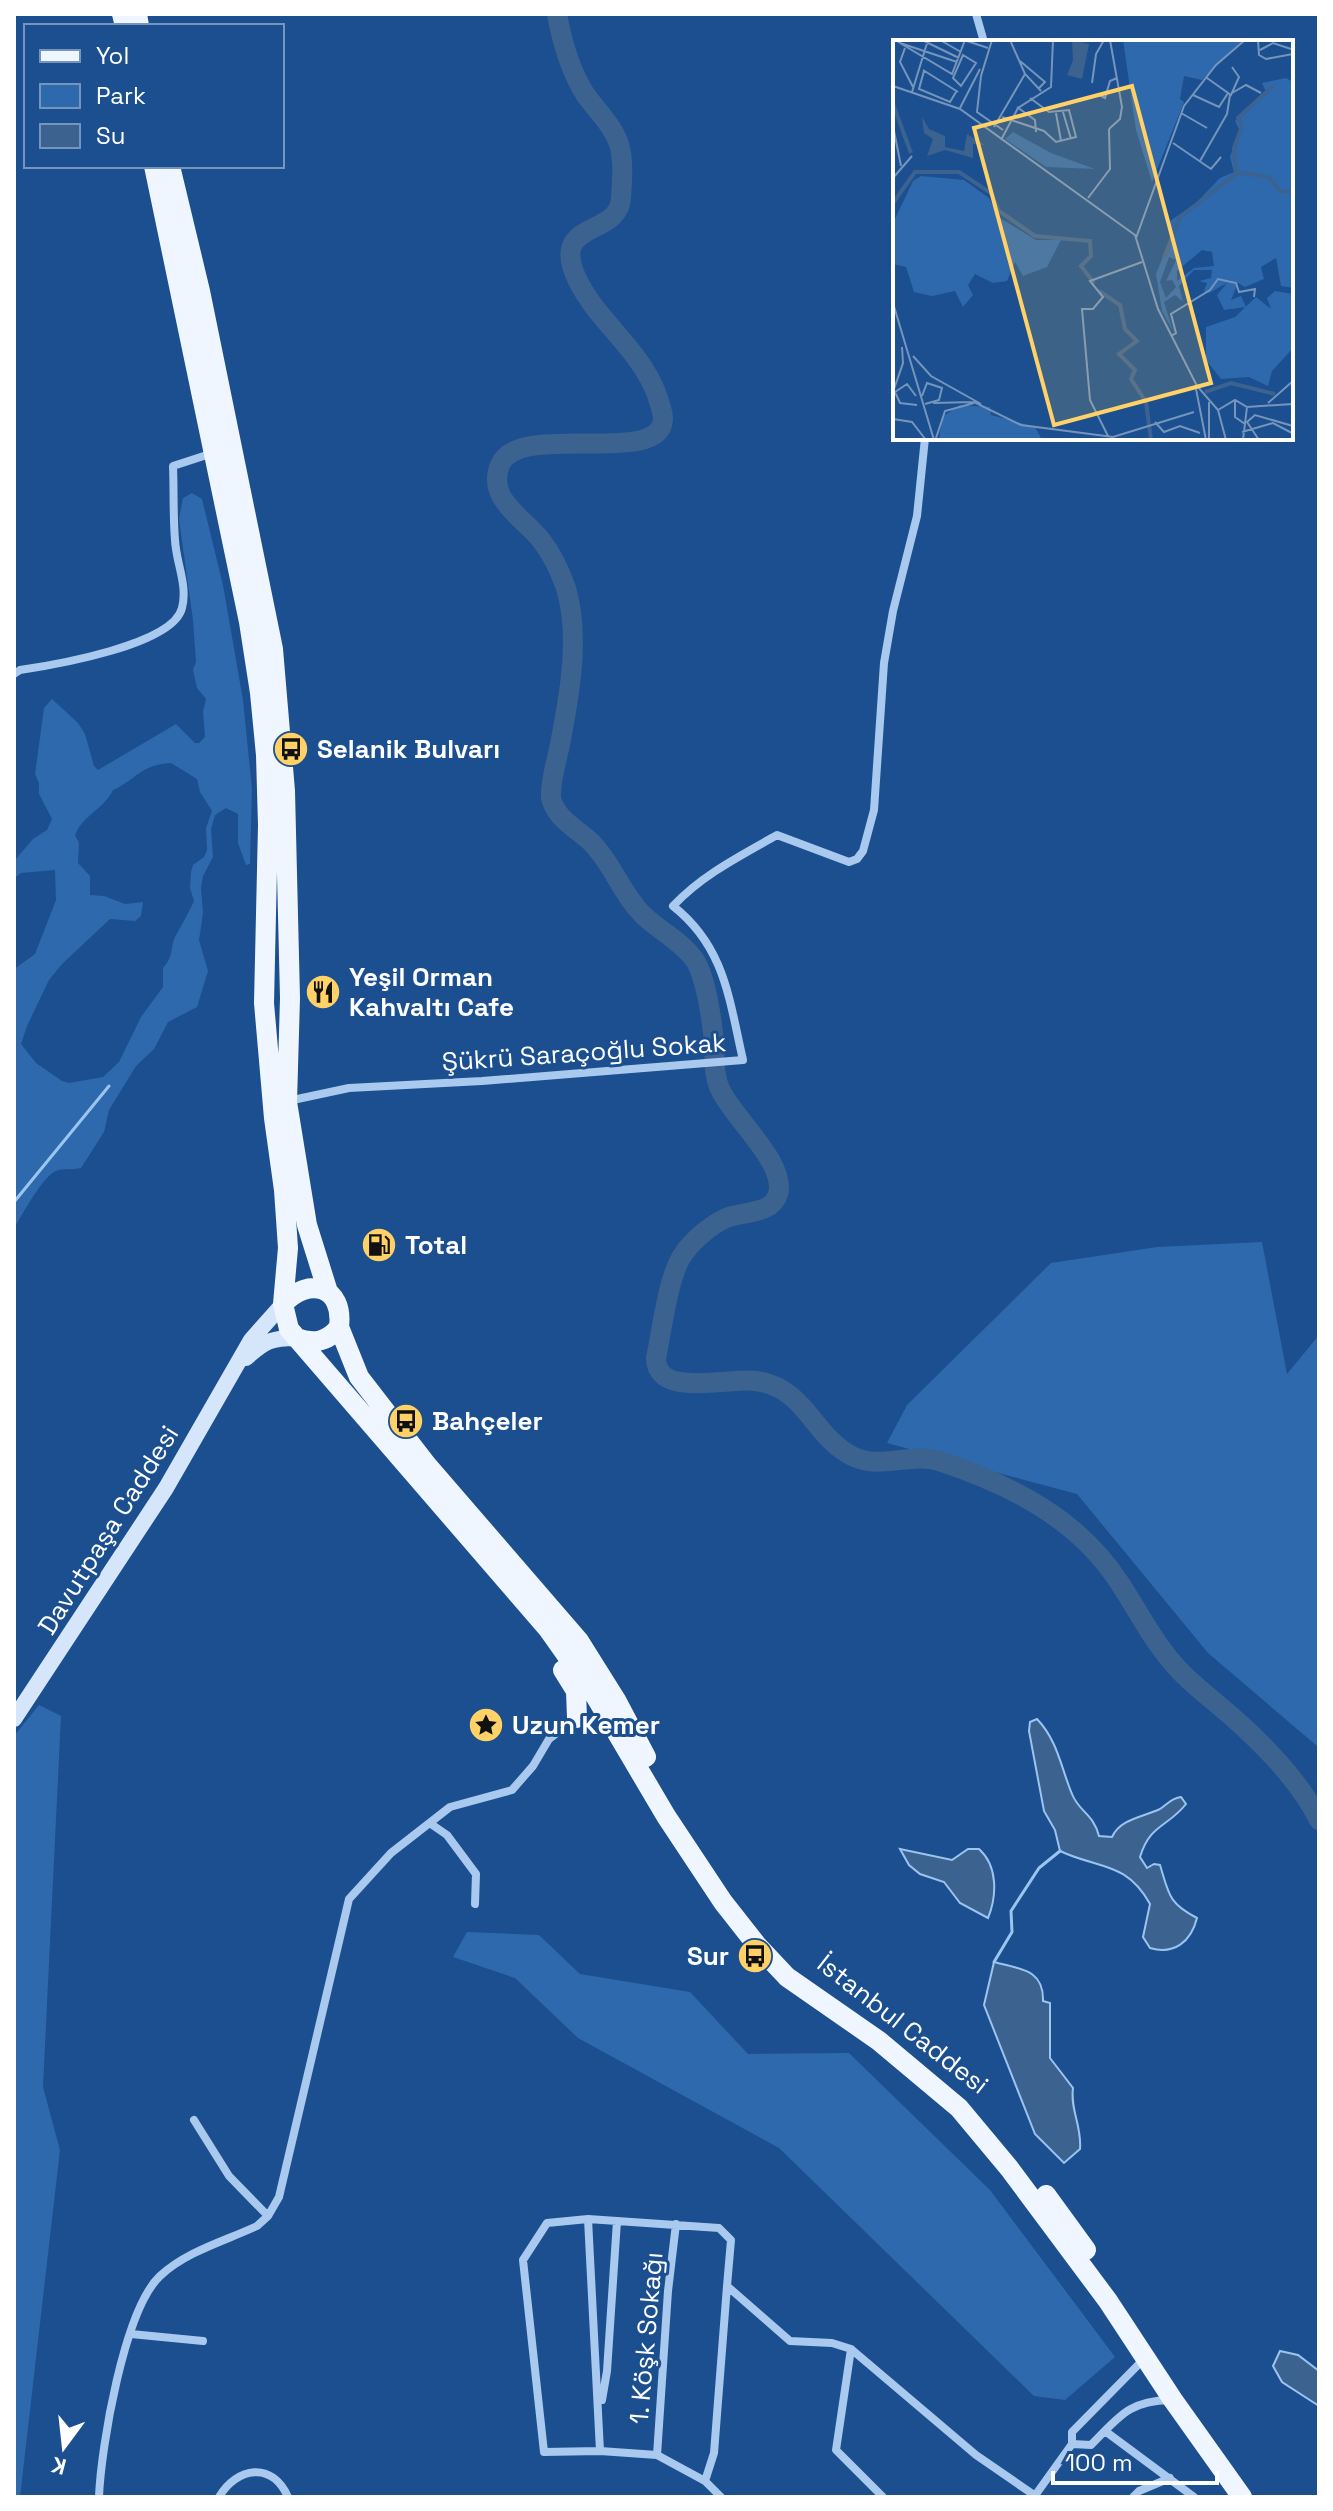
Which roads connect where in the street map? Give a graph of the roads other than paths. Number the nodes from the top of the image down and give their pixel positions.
1 (976, 14) edge
2 (983, 40) edge
3 (154, 168) edge
4 (170, 168) edge
5 (925, 440) edge
6 (214, 452) junction
7 (14, 674) edge
8 (287, 1102) junction
9 (328, 1292) junction
10 (283, 1304) junction
11 (339, 1327) junction
12 (296, 1338) junction
13 (238, 1364) junction
14 (548, 1629) junction
15 (607, 1706) junction
16 (577, 1718) junction
17 (14, 1719) edge
18 (431, 1824) junction
19 (475, 1904) dead end
20 (194, 2120) dead end
21 (268, 2216) junction
22 (588, 2219) junction
23 (617, 2221) junction
24 (676, 2224) junction
25 (727, 2286) junction
26 (131, 2334) junction
27 (203, 2341) dead end
28 (851, 2349) junction
29 (1151, 2357) junction
30 (1173, 2400) junction
31 (599, 2413) junction
32 (1105, 2431) junction
33 (1072, 2444) junction
34 (600, 2451) junction
35 (657, 2455) junction
36 (1170, 2478) junction
37 (705, 2481) junction
38 (1035, 2496) edge
39 (99, 2497) edge
40 (219, 2497) edge
41 (288, 2497) edge
42 (721, 2497) edge
43 (883, 2497) edge
44 (1133, 2497) edge
45 (1194, 2497) edge
46 (1242, 2497) edge
47 (1258, 2497) edge

1 - 2 street
3 - 6 main road
4 - 8 main road
5 - 8 street, Şükrü Saraçoğlu Sokak
6 - 7 street
6 - 10 main road
8 - 9 main road
9 - 10 main road
9 - 11 main road
10 - 12 main road
10 - 13 street, Davutpaşa Caddesi
11 - 12 main road
11 - 15 main road
12 - 13 street
12 - 14 main road
13 - 17 street, Davutpaşa Caddesi
14 - 15 main road
14 - 16 main road
15 - 16 main road
15 - 29 main road, İstanbul Caddesi
16 - 18 street
18 - 19 street
18 - 21 street
20 - 21 street
21 - 26 street
22 - 23 street
22 - 31 street
22 - 34 street
23 - 24 street
23 - 31 street
24 - 25 street
24 - 35 street, 1. Köşk Sokağı
25 - 28 street
25 - 37 street
26 - 27 street
26 - 39 street
28 - 38 street
28 - 43 street
29 - 30 main road, İstanbul Caddesi
29 - 33 street
29 - 47 main road, İstanbul Caddesi
30 - 32 street
30 - 46 main road, İstanbul Caddesi
31 - 34 street
32 - 33 street
32 - 36 street
33 - 38 street
34 - 35 street
35 - 37 street
36 - 44 street
36 - 45 street
37 - 42 street
40 - 41 street

